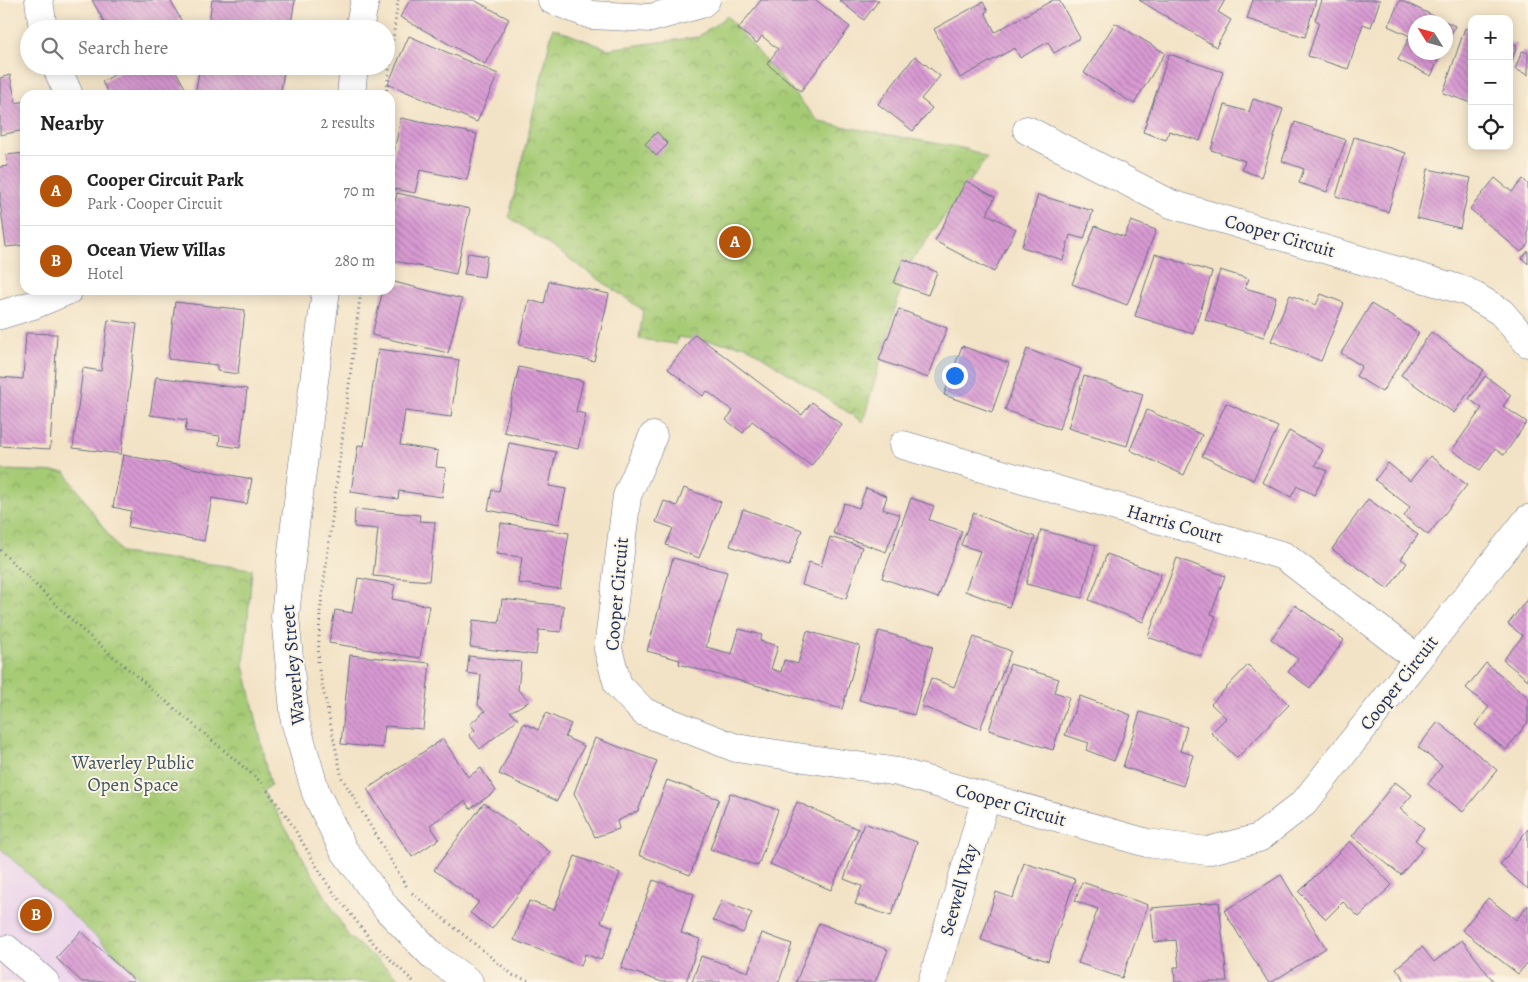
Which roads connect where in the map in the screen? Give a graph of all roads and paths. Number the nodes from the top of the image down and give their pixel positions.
1 (39, 0) edge
2 (365, 0) edge
3 (398, 0) edge
4 (552, 0) edge
5 (706, 0) edge
6 (41, 20) edge
7 (361, 20) edge
8 (395, 24) edge
9 (60, 75) edge
10 (353, 75) edge
11 (389, 75) edge
12 (67, 90) edge
13 (352, 90) edge
14 (387, 90) edge
15 (1027, 130) dead end
16 (58, 295) edge
17 (325, 295) edge
18 (360, 295) edge
19 (0, 315) edge
20 (1528, 343) edge
21 (654, 436) dead end
22 (903, 445) dead end
23 (1528, 519) edge
24 (0, 550) edge
25 (1418, 658) junction
26 (986, 798) junction
27 (7, 949) dead end
28 (45, 982) edge
29 (414, 982) edge
30 (469, 982) edge
31 (532, 982) edge
32 (932, 982) edge

1 - 6 street
2 - 7 street
3 - 8 path
4 - 5 street
9 - 12 street
10 - 13 street
11 - 14 path
15 - 20 street, Cooper Circuit
16 - 19 street
17 - 30 street, Waverley Street
18 - 31 path
21 - 26 street, Cooper Circuit
22 - 25 street, Harris Court
23 - 25 street, Cooper Circuit
24 - 29 path
25 - 26 street, Cooper Circuit
26 - 32 street, Seewell Way
27 - 28 street

